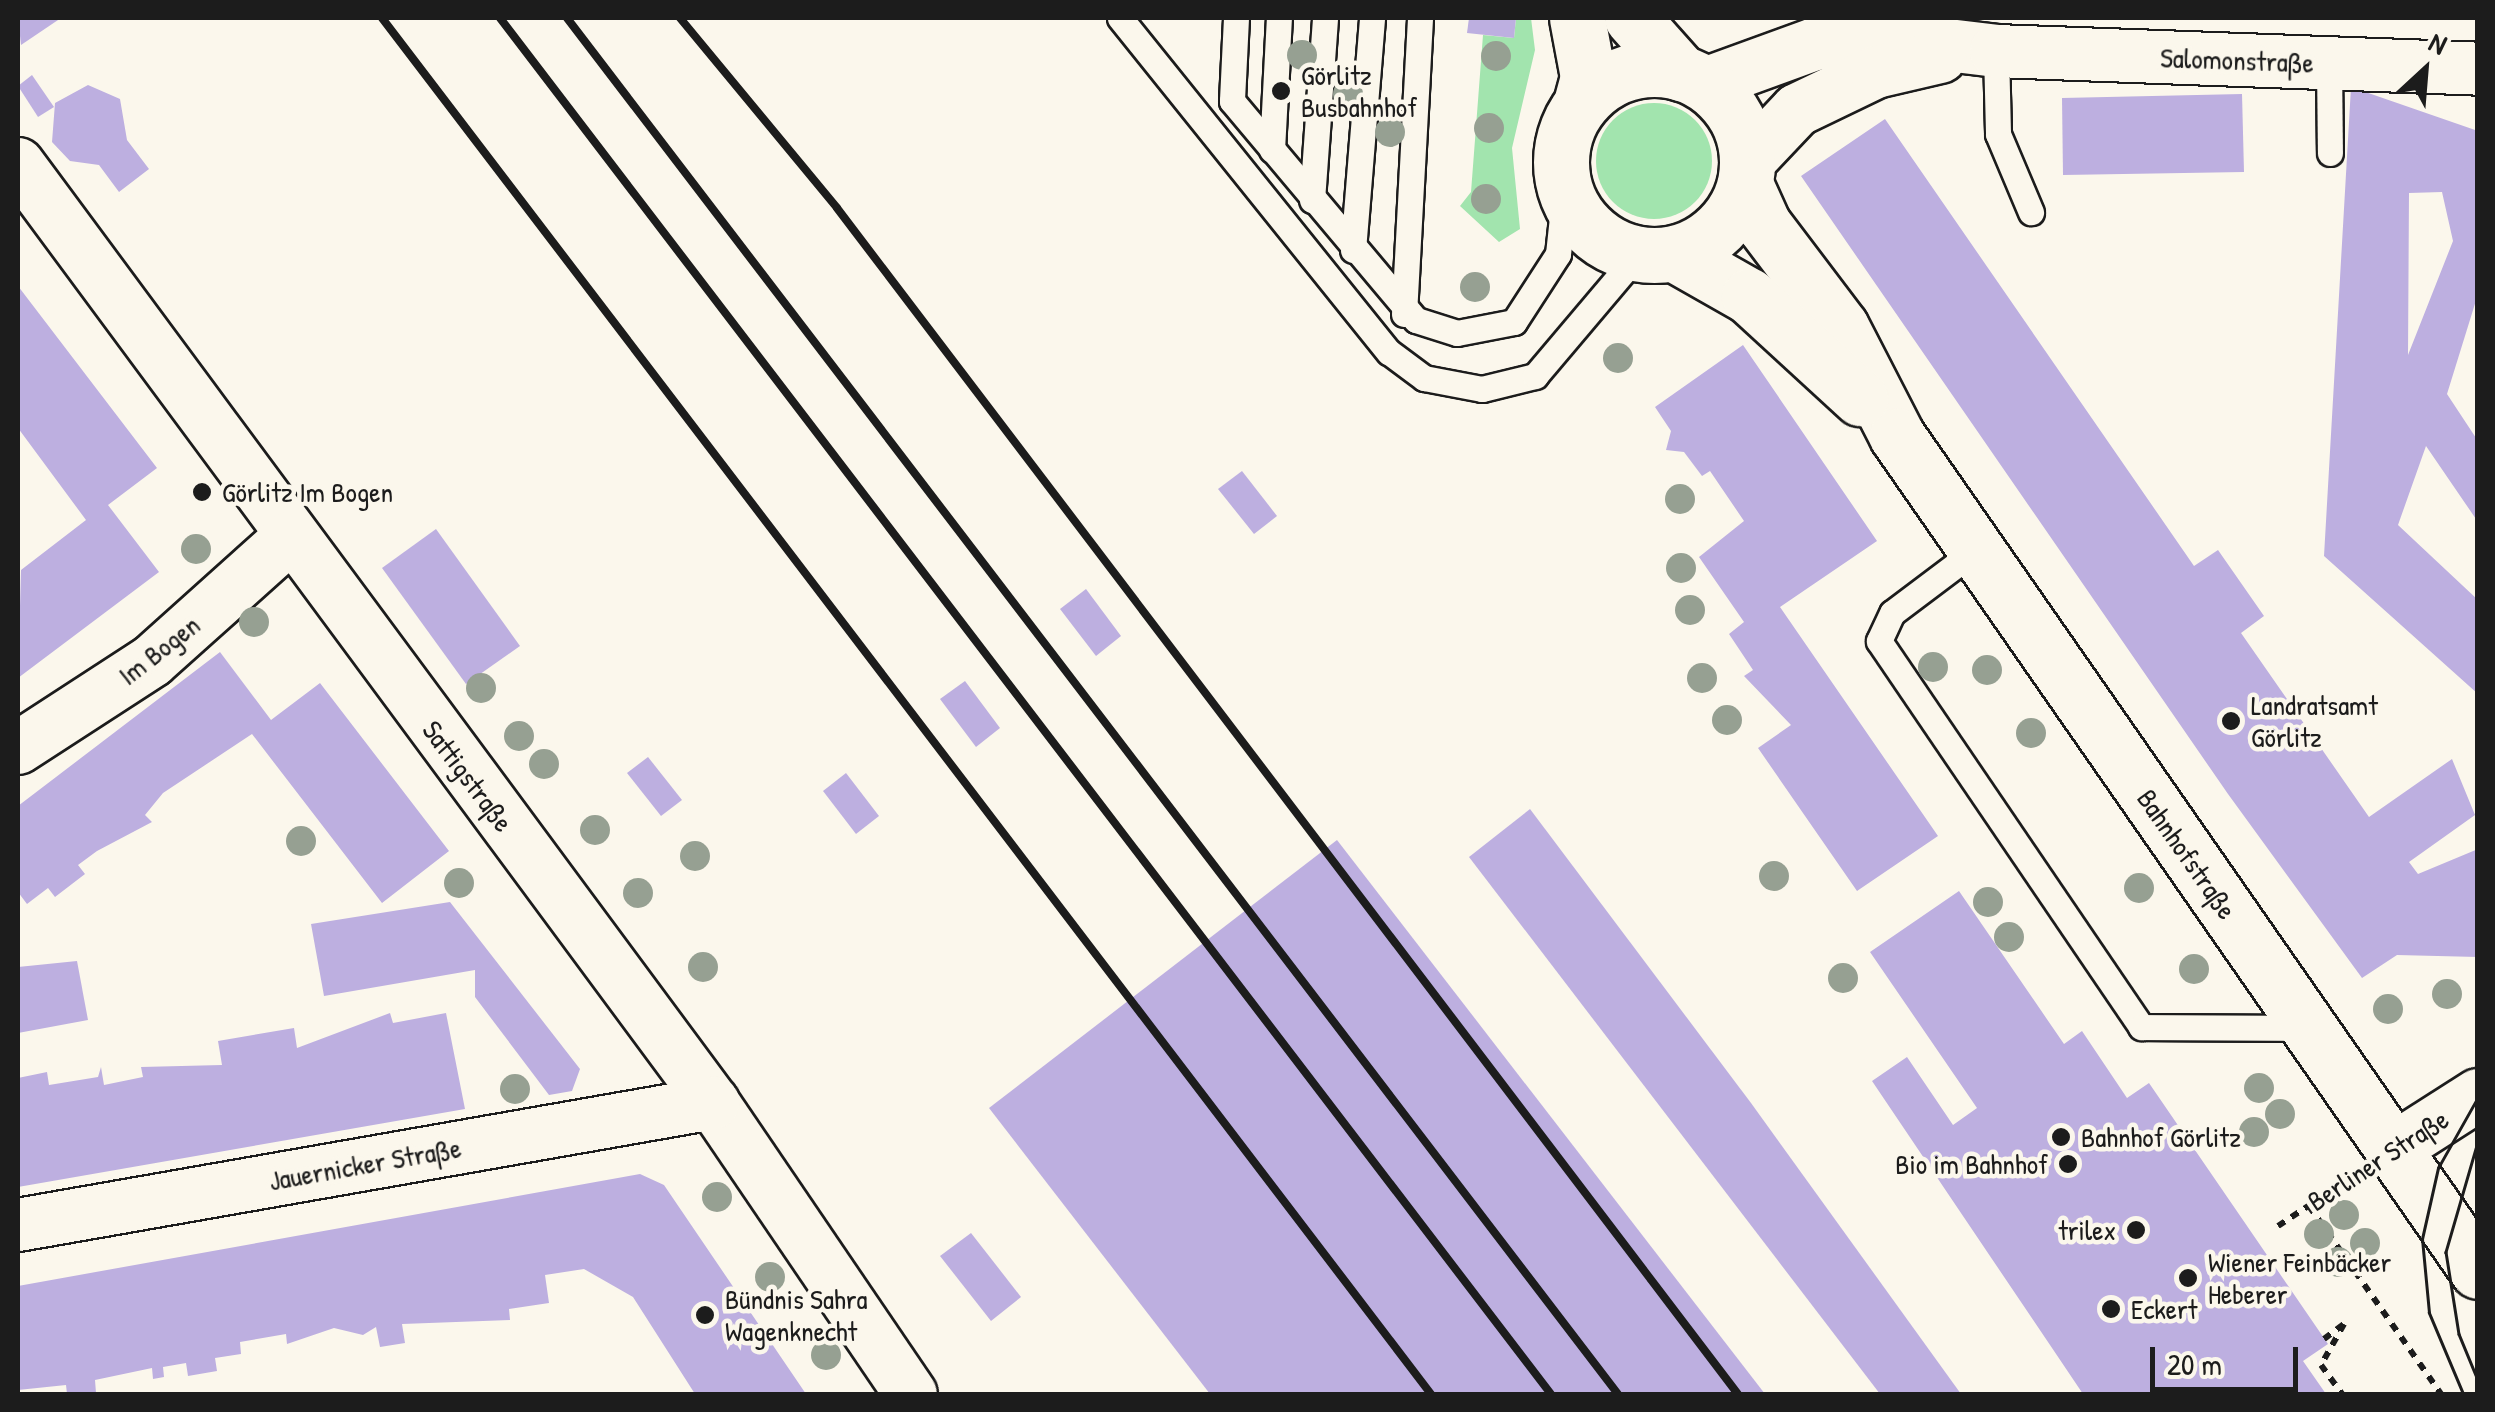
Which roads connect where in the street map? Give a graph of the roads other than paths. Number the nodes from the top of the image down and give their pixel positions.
1 (1120, 18) edge
2 (1236, 18) edge
3 (1279, 18) edge
4 (1325, 18) edge
5 (1372, 18) edge
6 (1420, 18) edge
7 (1576, 18) edge
8 (1632, 18) edge
9 (1996, 51) junction
10 (2329, 64) junction
11 (2478, 70) edge
12 (1693, 78) junction
13 (1581, 104) junction
14 (1272, 150) junction
15 (2330, 153) dead end
16 (18, 164) edge
17 (1746, 173) junction
18 (1566, 190) junction
19 (1312, 200) junction
20 (2031, 212) dead end
21 (1353, 250) junction
22 (1656, 254) junction
23 (1404, 314) junction
24 (1897, 436) junction
25 (290, 538) junction
26 (1977, 550) junction
27 (18, 748) edge
28 (2141, 1027) junction
29 (2308, 1028) junction
30 (2157, 1051) dead end
31 (2478, 1095) edge
32 (713, 1103) junction
33 (2413, 1137) junction
34 (18, 1225) edge
35 (2478, 1271) edge
36 (911, 1394) edge

1 - 22 lane
2 - 14 lane
3 - 14 lane
4 - 19 lane
5 - 21 lane
6 - 23 lane
7 - 13 main road
8 - 12 main road, Bahnhofstraße
9 - 10 street, Salomonstraße
9 - 12 street, Salomonstraße
9 - 17 street, Salomonstraße
9 - 20 lane
10 - 11 street, Salomonstraße
10 - 15 lane
12 - 13 main road
12 - 17 main road, Bahnhofstraße
13 - 18 main road
14 - 19 lane
16 - 25 street, Sattigstraße
17 - 22 main road
17 - 24 main road, Bahnhofstraße
18 - 22 main road, Bahnhofstraße
18 - 23 lane
19 - 21 lane
21 - 23 lane
22 - 24 main road, Bahnhofstraße
24 - 26 main road, Bahnhofstraße
25 - 27 street, Im Bogen
25 - 32 street, Sattigstraße
26 - 28 lane
26 - 29 main road, Bahnhofstraße
28 - 29 lane
28 - 30 lane
29 - 33 main road, Bahnhofstraße
31 - 33 street, Berliner Straße
32 - 34 street, Jauernicker Straße
32 - 36 street, Sattigstraße
33 - 35 main road, Bahnhofstraße

